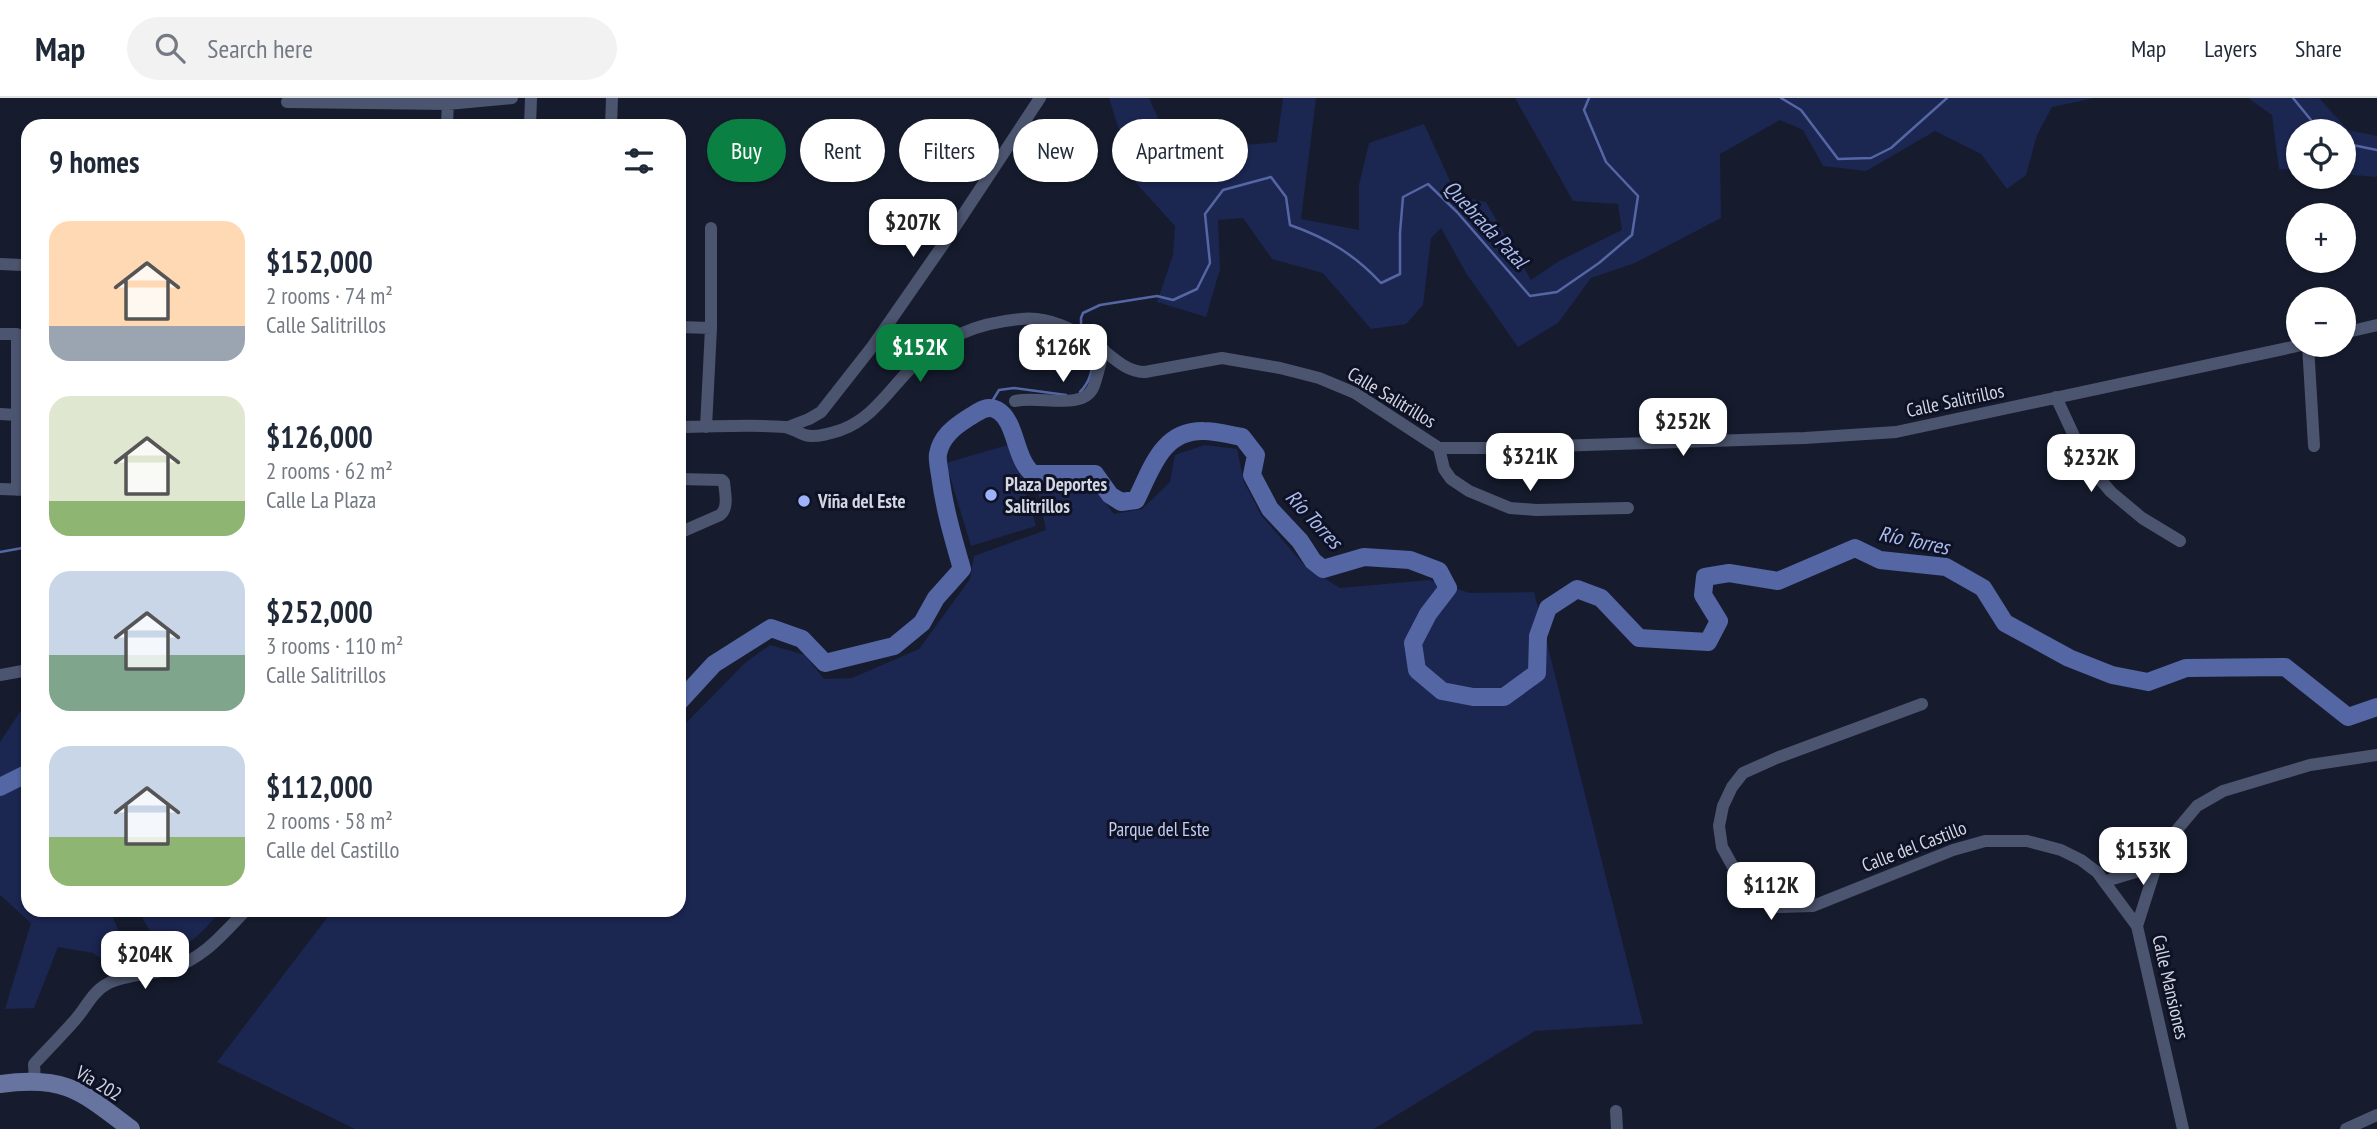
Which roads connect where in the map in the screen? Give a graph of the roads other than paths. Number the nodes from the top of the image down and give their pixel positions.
1 (512, 98) edge
2 (531, 98) edge
3 (612, 98) edge
4 (1040, 98) edge
5 (448, 101) edge
6 (287, 102) dead end
7 (447, 119) edge
8 (530, 119) edge
9 (611, 119) edge
10 (711, 228) dead end
11 (0, 264) edge
12 (21, 265) edge
13 (2377, 325) edge
14 (686, 327) edge
15 (711, 328) junction
16 (2356, 330) edge
17 (0, 334) edge
18 (1099, 347) junction
19 (2286, 349) edge
20 (2306, 357) edge
21 (2056, 397) junction
22 (1015, 401) dead end
23 (0, 414) edge
24 (17, 415) junction
25 (706, 427) junction
26 (788, 427) junction
27 (686, 428) edge
28 (2314, 446) dead end
29 (1439, 448) junction
30 (21, 475) edge
31 (686, 480) edge
32 (0, 489) edge
33 (21, 490) edge
34 (1629, 508) dead end
35 (686, 530) edge
36 (2180, 541) dead end
37 (21, 672) edge
38 (0, 676) edge
39 (1922, 704) dead end
40 (2377, 755) edge
41 (2159, 857) junction
42 (2106, 881) junction
43 (240, 917) edge
44 (2137, 926) junction
45 (35, 1081) junction
46 (0, 1084) edge
47 (1616, 1111) dead end
48 (2377, 1115) edge
49 (131, 1129) edge
50 (1617, 1129) edge
51 (2183, 1129) edge
52 (2346, 1129) edge

1 - 5 street
2 - 8 street
3 - 9 street
4 - 26 street
5 - 6 street
5 - 7 street
10 - 15 street
11 - 12 street
13 - 16 street
14 - 15 street
15 - 25 street
17 - 24 street
18 - 22 street
18 - 26 street, Calle Salitrillos
18 - 29 street, Calle Salitrillos
19 - 21 street, Calle Salitrillos
20 - 28 street
21 - 29 street, Calle Salitrillos
21 - 36 street
23 - 24 street
24 - 30 street
25 - 26 street, Calle Salitrillos
25 - 27 street, Calle Salitrillos
29 - 34 street
31 - 35 street
32 - 33 street
37 - 38 street
39 - 42 street, Calle del Castillo
40 - 41 street, Calle Mansiones
41 - 42 street
41 - 44 street, Calle Mansiones
42 - 44 street, Calle del Castillo
43 - 45 street
44 - 51 street, Calle Mansiones
45 - 46 main road, Vía 202
45 - 49 main road, Vía 202
47 - 50 street
48 - 52 street

